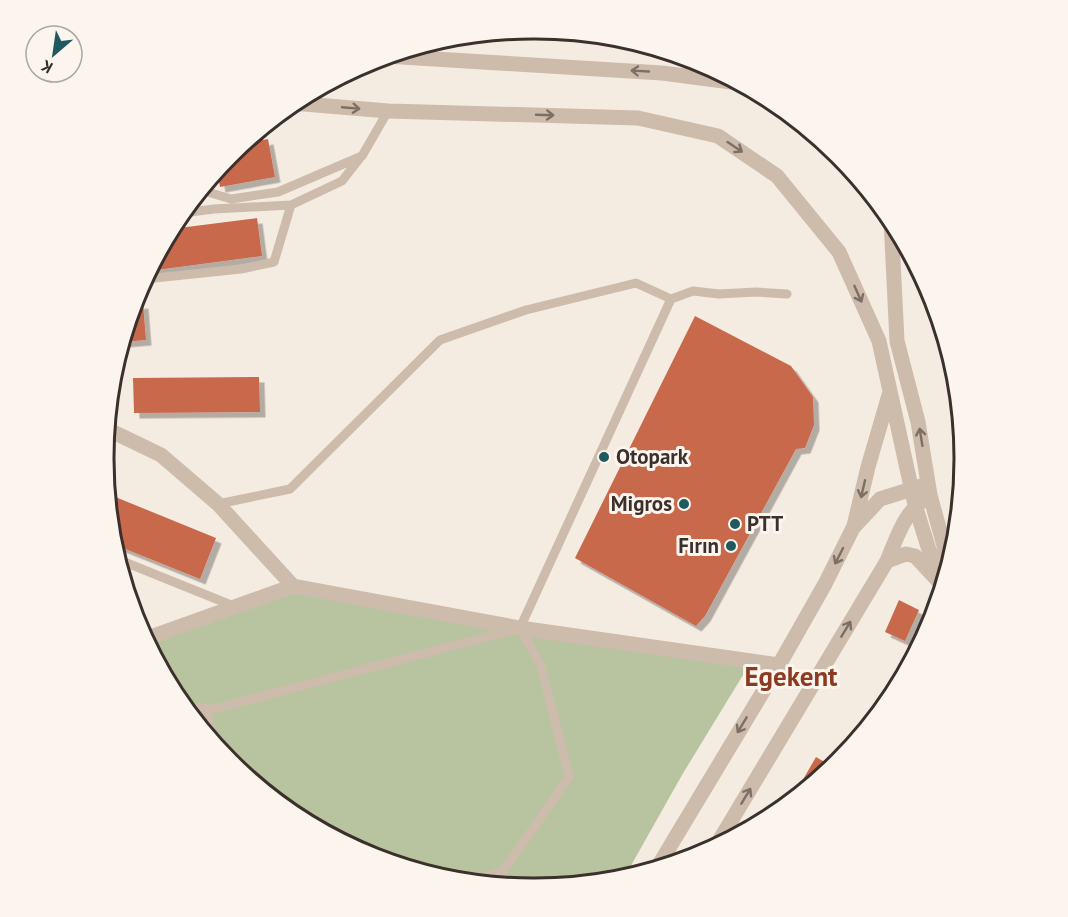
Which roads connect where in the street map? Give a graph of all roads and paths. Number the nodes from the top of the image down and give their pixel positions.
1 (410, 58) edge
2 (715, 80) edge
3 (309, 104) edge
4 (388, 111) junction
5 (362, 156) junction
6 (210, 193) edge
7 (291, 206) junction
8 (195, 211) edge
9 (892, 240) edge
10 (156, 278) edge
11 (787, 294) dead end
12 (671, 299) junction
13 (889, 392) junction
14 (115, 433) edge
15 (929, 490) junction
16 (913, 498) junction
17 (218, 504) junction
18 (853, 528) junction
19 (944, 545) edge
20 (887, 561) junction
21 (128, 564) edge
22 (938, 569) edge
23 (936, 578) edge
24 (293, 586) junction
25 (236, 607) junction
26 (520, 628) junction
27 (154, 636) edge
28 (779, 665) junction
29 (199, 711) edge
30 (206, 711) junction
31 (210, 724) edge
32 (724, 833) edge
33 (663, 858) edge
34 (490, 875) edge

2 -> 1 street
3 -> 4 street
4 - 5 lane
4 -> 13 street
5 - 6 lane
5 - 7 lane
7 - 8 lane
7 - 10 lane
15 -> 9 street
11 - 12 lane
12 - 17 lane
12 - 26 lane
13 - 16 street
13 -> 18 street
14 - 17 street
15 - 16 street
15 - 19 street
16 - 18 street
16 - 20 street
16 - 22 street
17 - 24 street
18 -> 28 street
20 - 23 street
32 -> 20 street
21 - 25 lane
24 - 25 street
24 - 26 street
25 - 27 street
26 - 28 street
26 - 30 lane
26 - 34 lane
28 -> 33 street
29 - 30 street
30 - 31 lane

